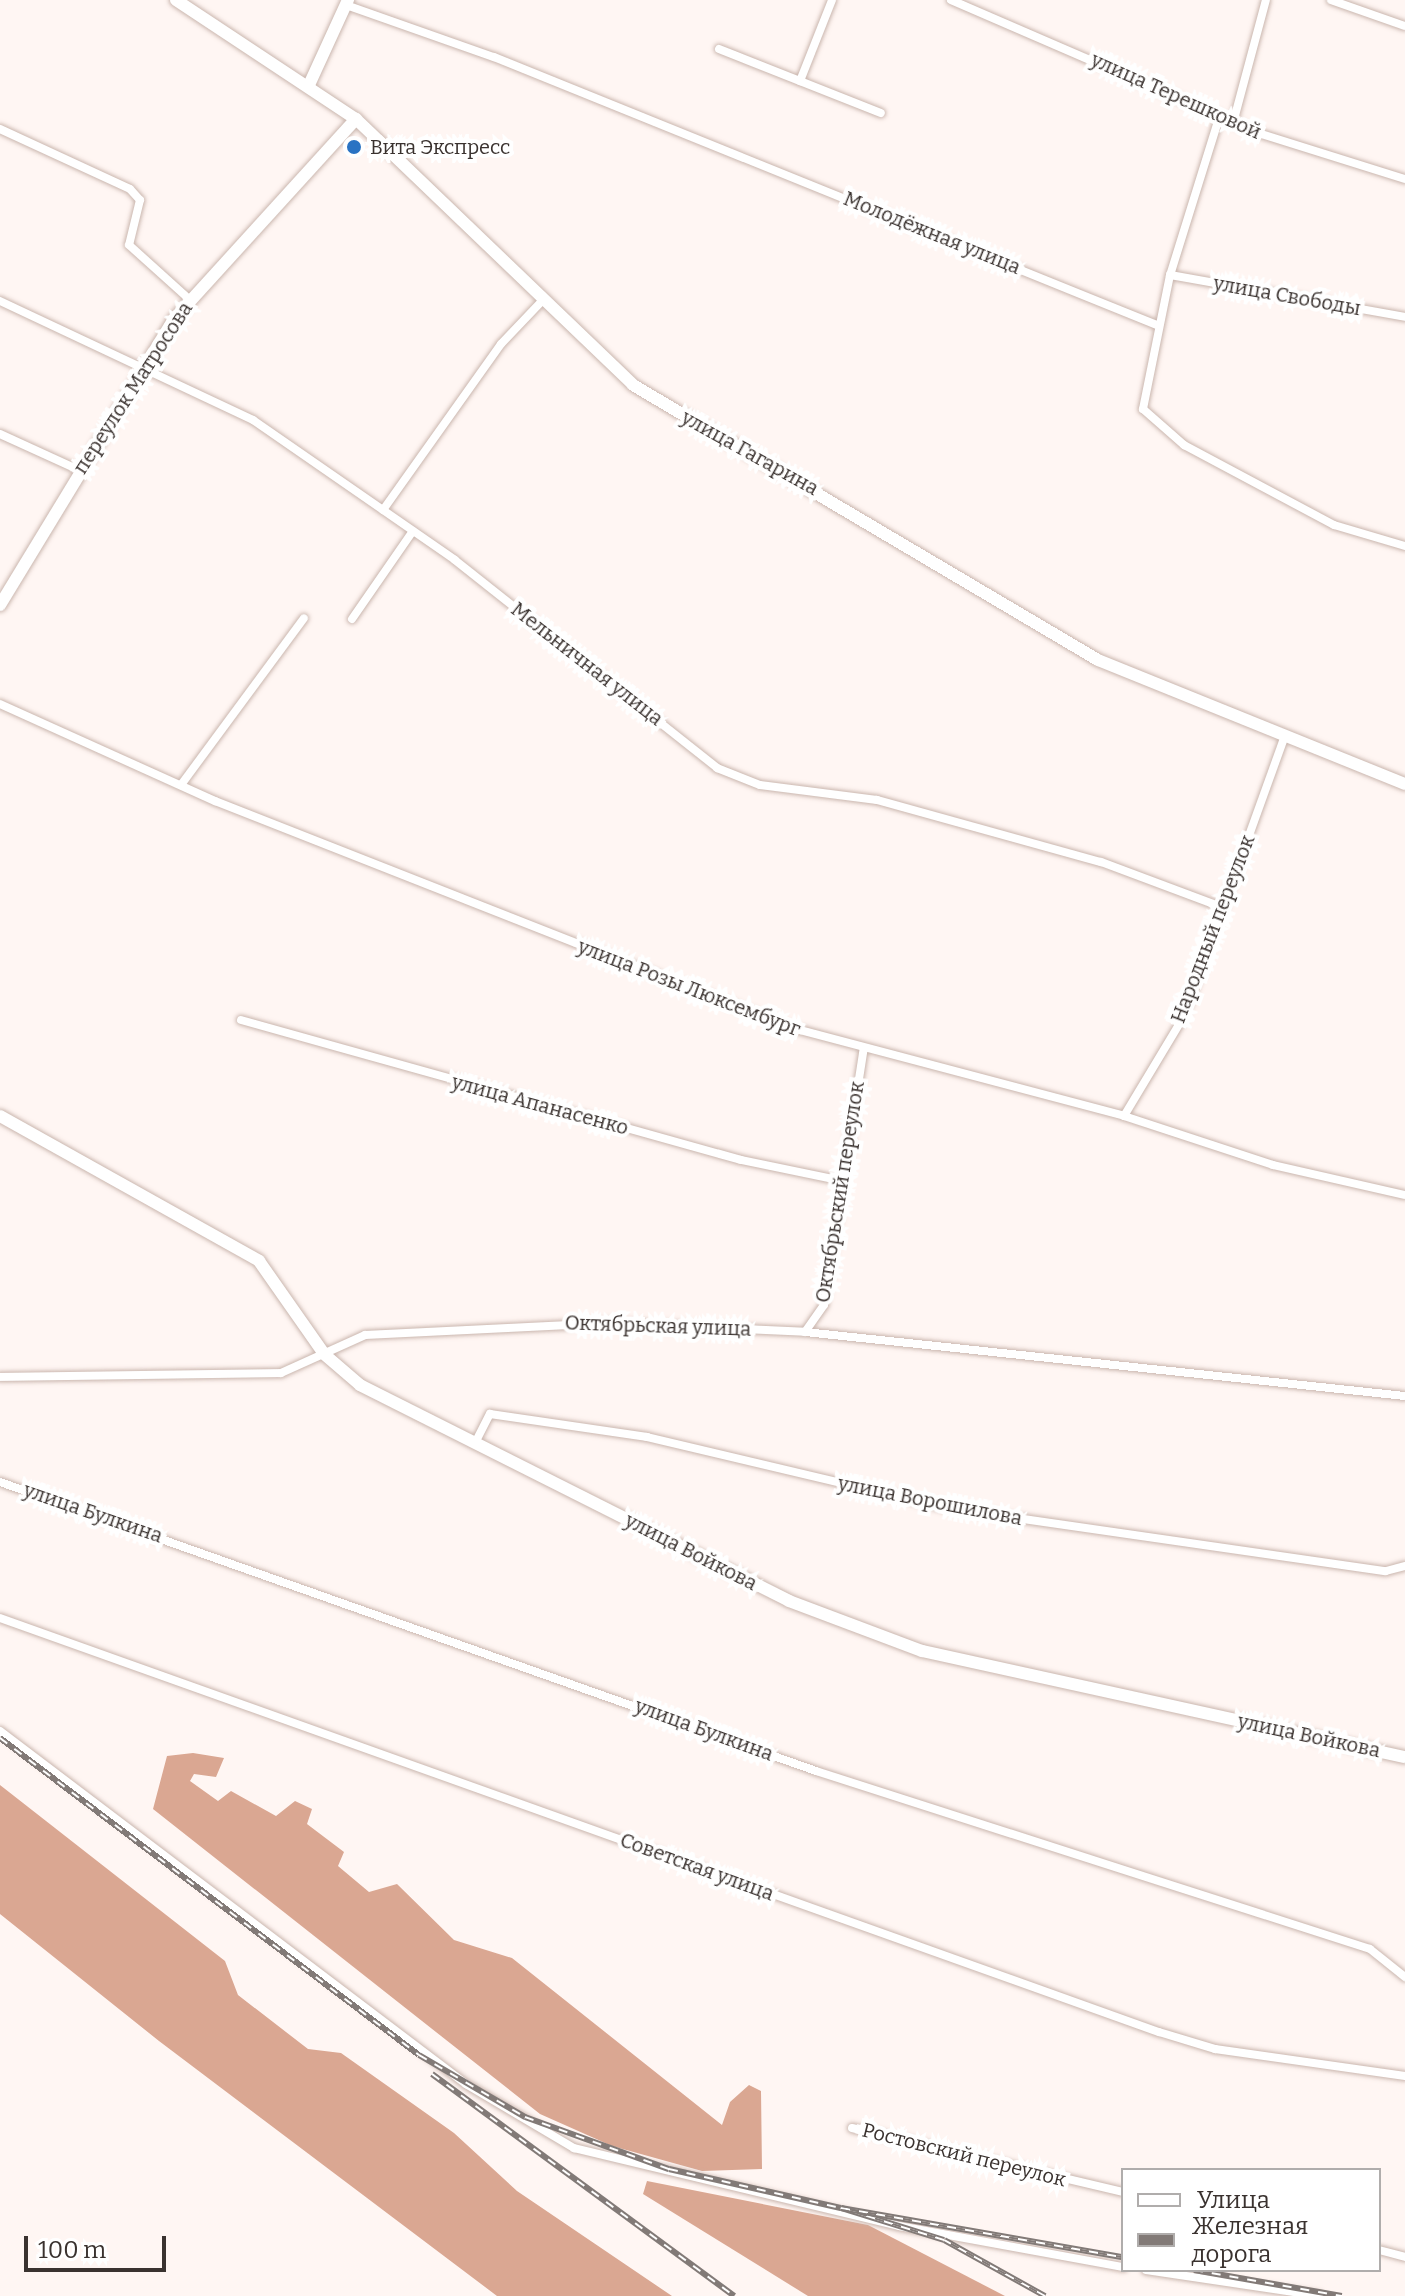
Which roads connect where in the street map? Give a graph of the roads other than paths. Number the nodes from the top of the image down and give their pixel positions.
1 (176, 0) edge
2 (832, 0) edge
3 (951, 0) edge
4 (1266, 0) edge
5 (1331, 0) edge
6 (347, 2) edge
7 (1405, 26) edge
8 (719, 49) dead end
9 (800, 81) junction
10 (309, 85) junction
11 (881, 113) dead end
12 (1219, 118) junction
13 (356, 119) junction
14 (1233, 123) junction
15 (0, 129) edge
16 (1405, 179) edge
17 (1170, 275) junction
18 (189, 299) junction
19 (0, 301) edge
20 (541, 302) junction
21 (1405, 317) edge
22 (1159, 326) junction
23 (143, 368) junction
24 (0, 434) edge
25 (79, 470) junction
26 (383, 510) junction
27 (413, 531) junction
28 (1405, 546) edge
29 (0, 605) edge
30 (304, 618) dead end
31 (352, 619) dead end
32 (0, 704) edge
33 (1285, 736) junction
34 (1405, 784) edge
35 (181, 785) junction
36 (1224, 908) junction
37 (241, 1020) dead end
38 (864, 1048) junction
39 (0, 1116) edge
40 (1124, 1116) junction
41 (842, 1181) junction
42 (1405, 1195) edge
43 (805, 1332) junction
44 (324, 1354) junction
45 (0, 1377) edge
46 (1405, 1396) edge
47 (475, 1443) junction
48 (0, 1482) edge
49 (1405, 1566) edge
50 (0, 1618) edge
51 (0, 1731) edge
52 (1405, 1757) edge
53 (1405, 1977) edge
54 (1405, 2076) edge
55 (852, 2128) dead end
56 (1121, 2192) edge
57 (1381, 2251) edge
58 (1405, 2257) edge
59 (1121, 2267) edge
60 (1159, 2272) edge
61 (1319, 2296) edge

1 - 10 main road, улица Гагарина
2 - 9 street
3 - 12 street, улица Терешковой
4 - 14 street
5 - 7 street
6 - 10 main road
6 - 22 street, Молодёжная улица
8 - 9 street
9 - 11 street
10 - 13 main road, улица Гагарина
12 - 14 street, улица Терешковой
12 - 17 street
13 - 18 main road, переулок Матросова
13 - 20 main road, улица Гагарина
14 - 16 street, улица Терешковой
15 - 18 street
17 - 21 street, улица Свободы
17 - 22 street
18 - 23 main road, переулок Матросова
19 - 23 street, Мельничная улица
20 - 26 street
20 - 33 main road, улица Гагарина
22 - 28 street
23 - 25 main road, переулок Матросова
23 - 26 street, Мельничная улица
24 - 25 street
25 - 29 main road, переулок Матросова
26 - 27 street, Мельничная улица
27 - 31 street
27 - 36 street, Мельничная улица
30 - 35 street
32 - 35 street, улица Розы Люксембург
33 - 34 main road, улица Гагарина
33 - 36 street, Народный переулок
35 - 38 street, улица Розы Люксембург
36 - 40 street, Народный переулок
37 - 41 street, улица Апанасенко
38 - 40 street, улица Розы Люксембург
38 - 41 street, Октябрьский переулок
39 - 44 main road
40 - 42 street, улица Розы Люксембург
41 - 43 street, Октябрьский переулок
43 - 44 street, Октябрьская улица
43 - 46 street, Октябрьская улица
44 - 45 street
44 - 47 main road, улица Войкова
47 - 49 street, улица Ворошилова
47 - 52 main road, улица Войкова
48 - 53 street, улица Булкина
50 - 54 street, Советская улица
51 - 59 street
55 - 56 street, Ростовский переулок
57 - 58 street
60 - 61 street

